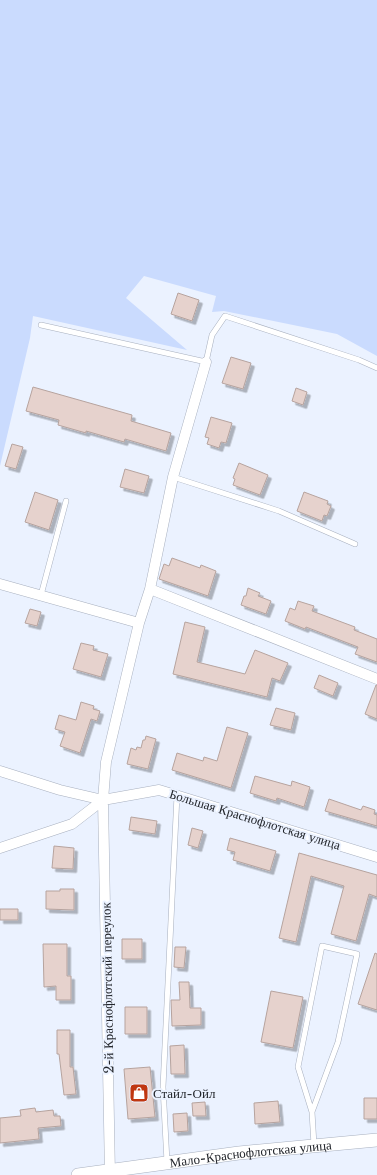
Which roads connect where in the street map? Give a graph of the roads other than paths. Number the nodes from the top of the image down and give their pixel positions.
1 (41, 326) dead end
2 (206, 362) junction
3 (377, 368) edge
4 (173, 477) junction
5 (66, 501) dead end
6 (355, 544) dead end
7 (0, 584) edge
8 (150, 589) junction
9 (42, 596) junction
10 (139, 623) junction
11 (377, 679) edge
12 (0, 771) edge
13 (177, 795) junction
14 (103, 800) junction
15 (0, 848) edge
16 (377, 856) edge
17 (312, 1112) junction
18 (377, 1140) edge
19 (314, 1146) junction
20 (167, 1163) junction
21 (110, 1173) edge
22 (78, 1175) edge

1 - 2 lane
2 - 3 lane
2 - 4 street, 2-й Краснофлотский переулок
4 - 6 lane
4 - 8 street, 2-й Краснофлотский переулок
5 - 9 lane
7 - 9 street
8 - 10 street, 2-й Краснофлотский переулок
8 - 11 street
9 - 10 street
10 - 14 street, 2-й Краснофлотский переулок
12 - 14 street
13 - 14 street, Большая Краснофлотская улица
13 - 16 street, Большая Краснофлотская улица
13 - 20 lane
14 - 15 street, Большая Краснофлотская улица
14 - 21 street, 2-й Краснофлотский переулок
17 - 17 lane
17 - 19 lane
18 - 19 street, Мало-Краснофлотская улица
19 - 20 street, Мало-Краснофлотская улица
20 - 21 street, Мало-Краснофлотская улица
21 - 22 street, Мало-Краснофлотская улица

